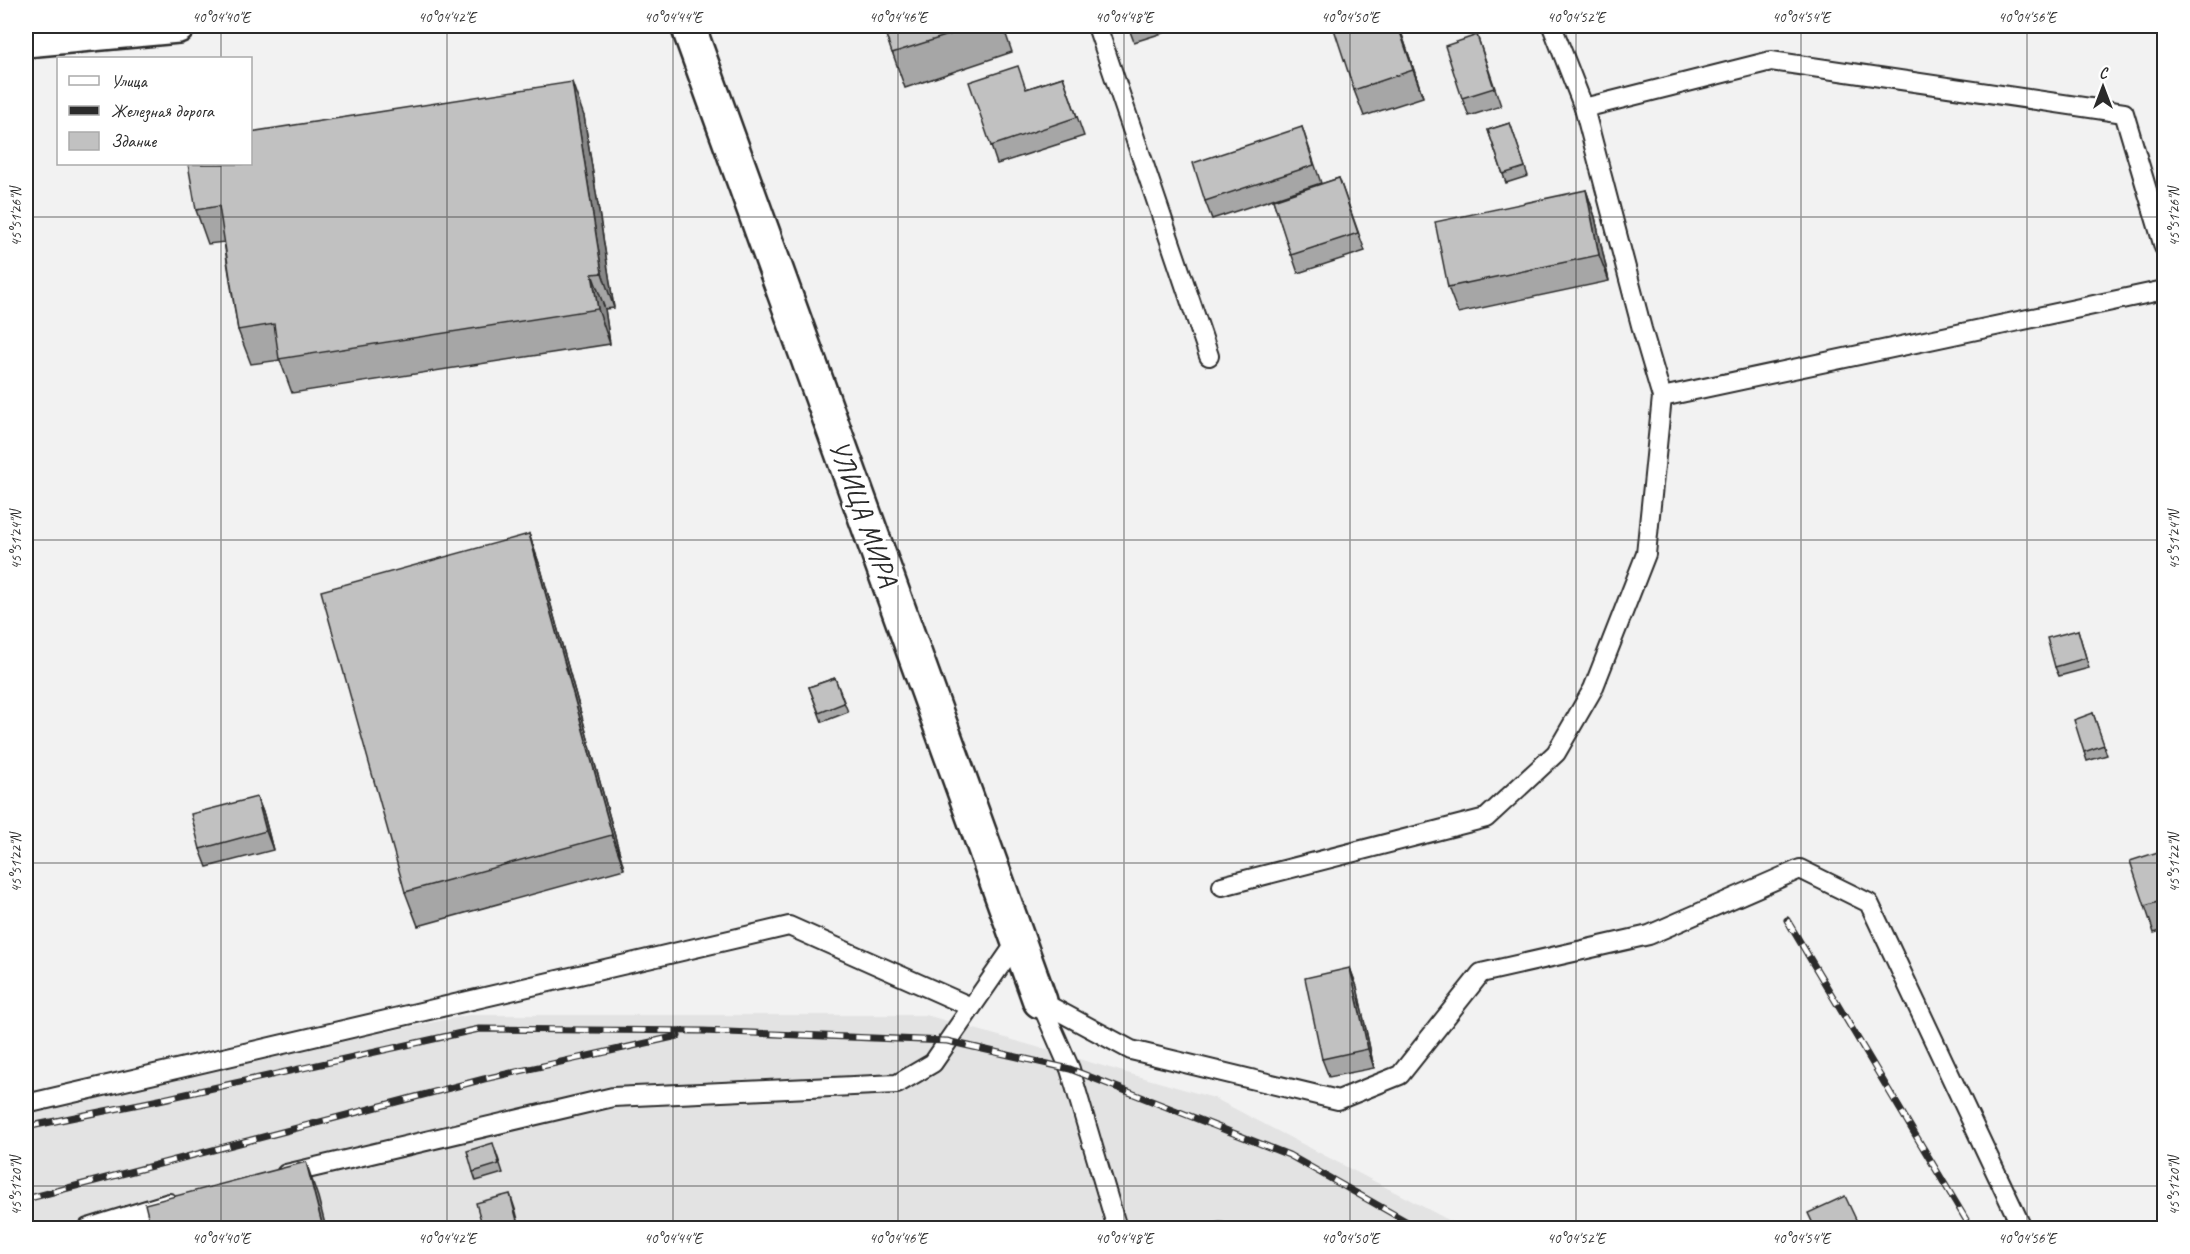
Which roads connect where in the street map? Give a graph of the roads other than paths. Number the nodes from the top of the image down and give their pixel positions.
1 (178, 26) edge
2 (688, 26) edge
3 (1097, 26) edge
4 (1552, 26) edge
5 (26, 40) edge
6 (1584, 108) junction
7 (2164, 247) edge
8 (2164, 290) edge
9 (1209, 356) dead end
10 (1662, 397) junction
11 (1222, 886) dead end
12 (1018, 940) junction
13 (1040, 1001) junction
14 (971, 1007) junction
15 (26, 1104) edge
16 (266, 1179) edge
17 (186, 1198) edge
18 (88, 1228) edge
19 (1117, 1228) edge
20 (2022, 1228) edge

1 - 5 street
2 - 12 street, УЛИЦА МИРА
3 - 9 lane
4 - 6 lane
6 - 7 lane
6 - 10 lane
8 - 10 lane
10 - 11 lane
12 - 13 street, УЛИЦА МИРА
12 - 14 lane
13 - 19 lane
13 - 20 lane
14 - 15 lane
14 - 16 lane
17 - 18 lane

